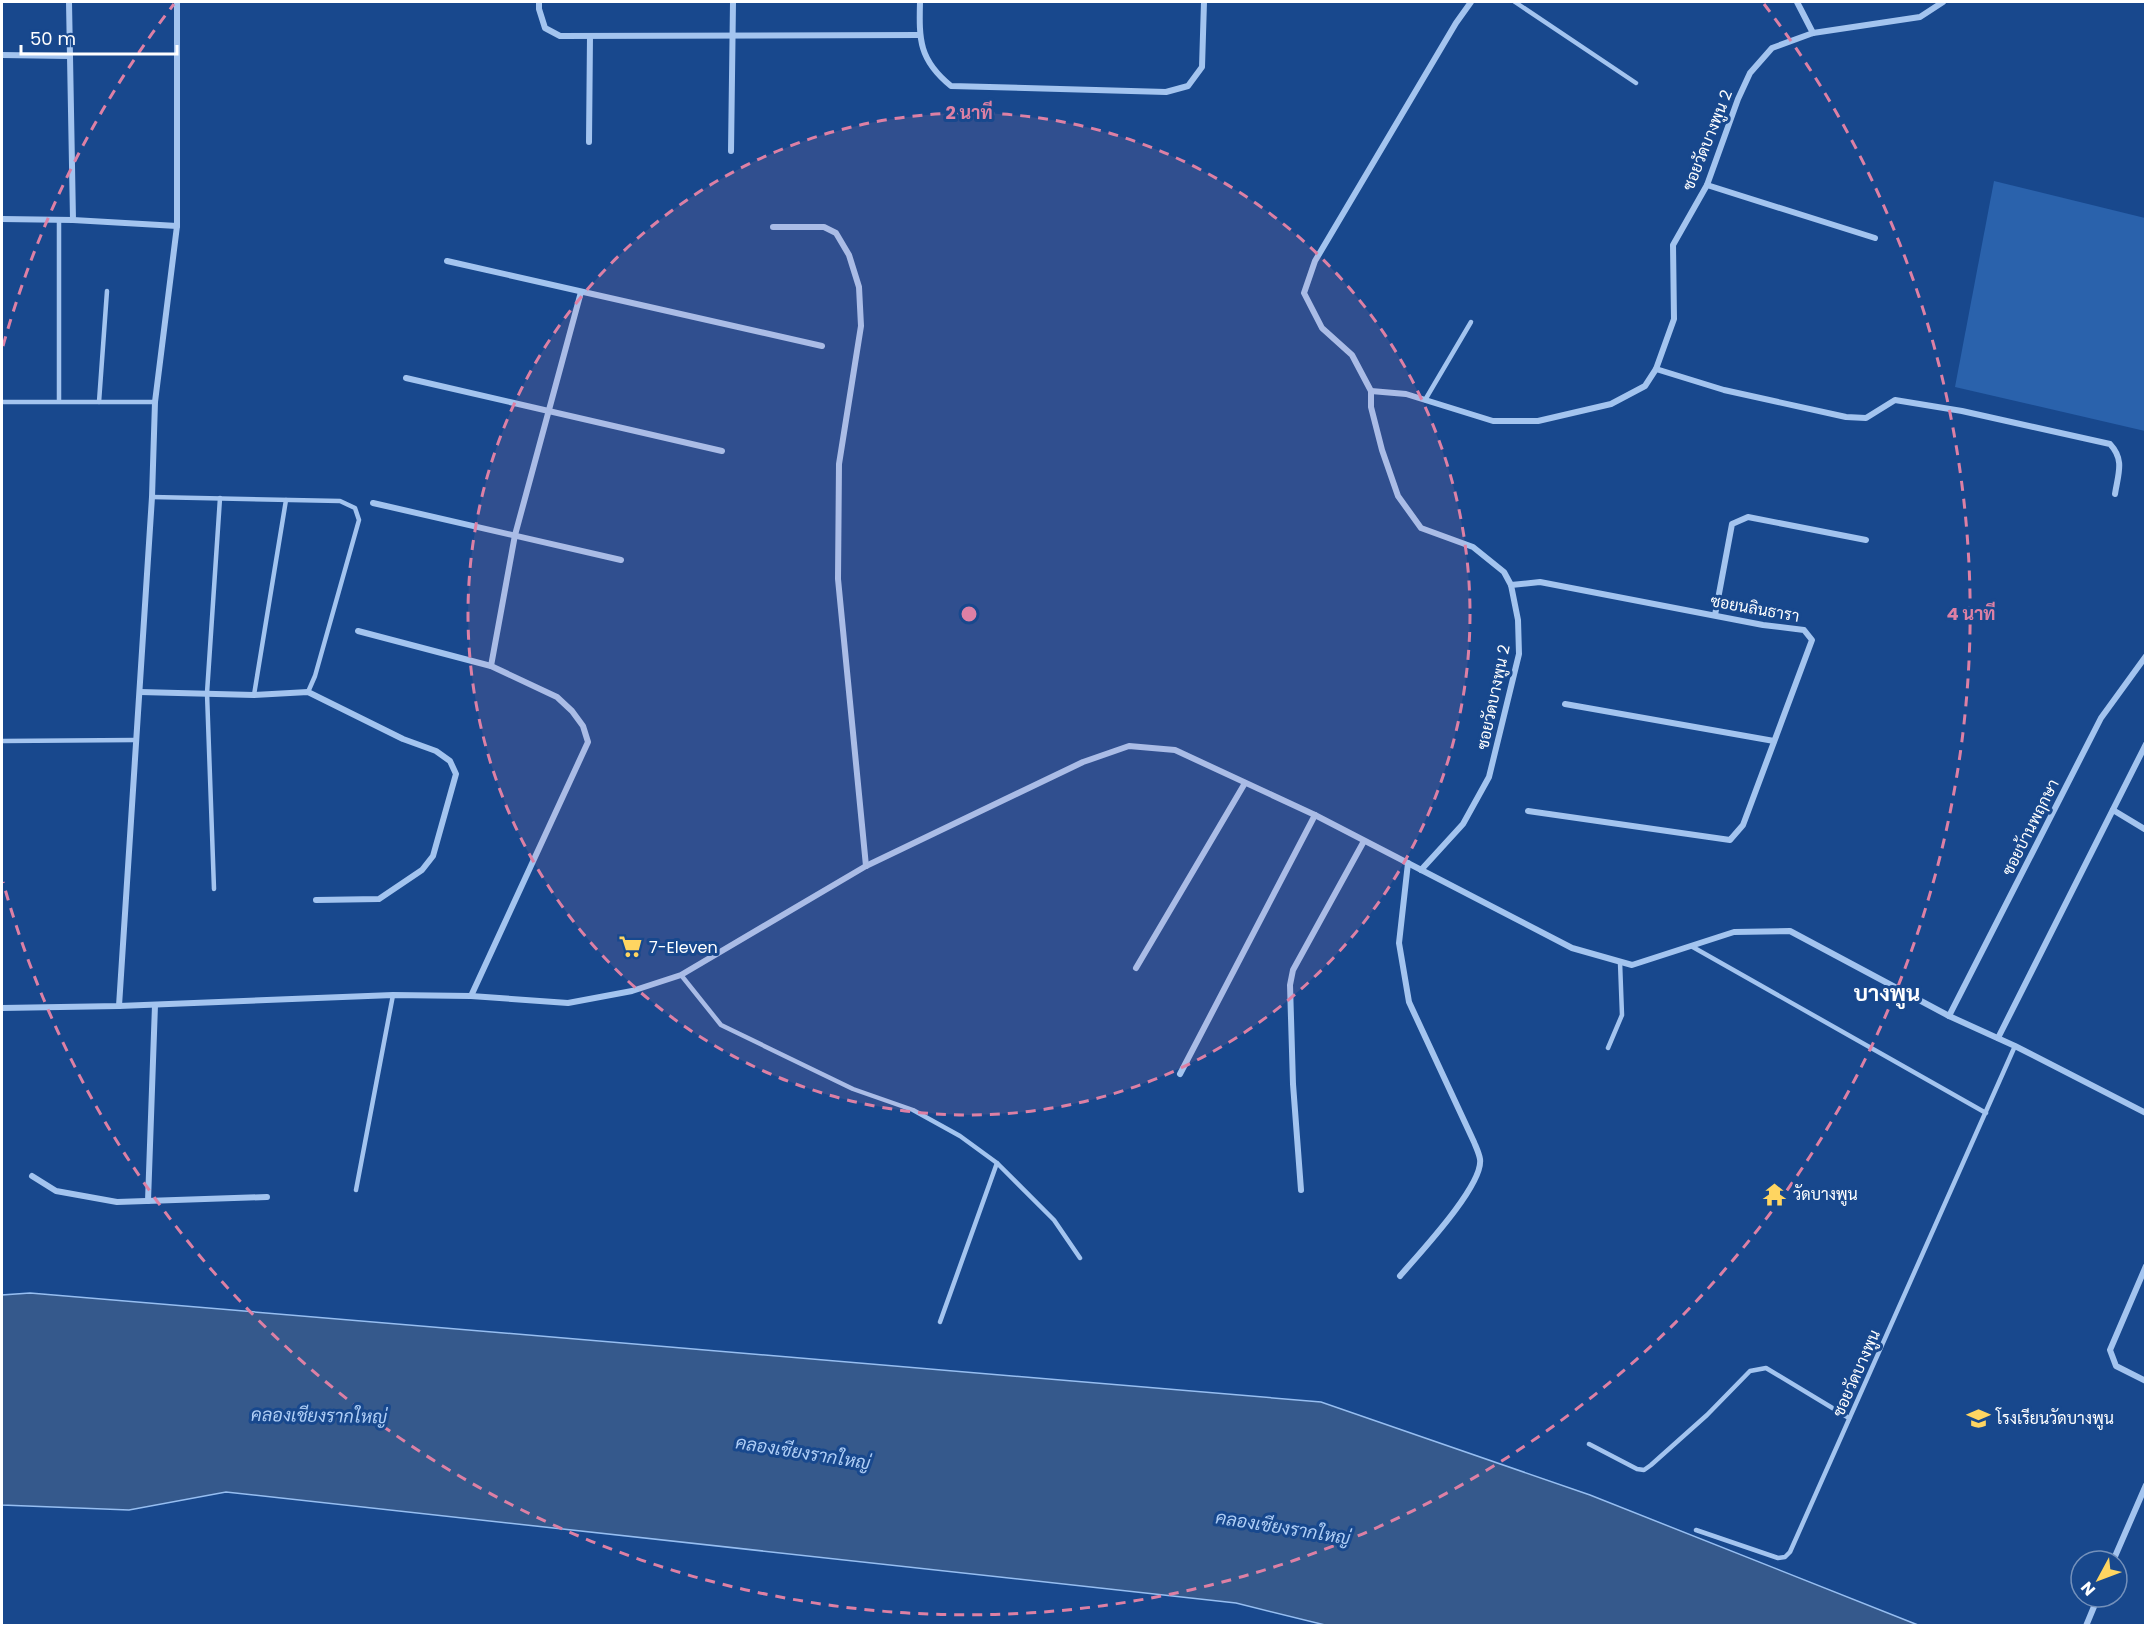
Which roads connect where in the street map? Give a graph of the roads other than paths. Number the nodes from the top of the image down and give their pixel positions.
1 (69, 2) edge
2 (177, 2) edge
3 (539, 2) edge
4 (733, 2) edge
5 (920, 2) edge
6 (1204, 2) edge
7 (1472, 2) edge
8 (1515, 2) edge
9 (1797, 2) edge
10 (1943, 2) edge
11 (1813, 33) junction
12 (732, 34) junction
13 (919, 35) junction
14 (590, 36) junction
15 (2, 55) edge
16 (69, 56) junction
17 (1636, 83) dead end
18 (589, 142) dead end
19 (732, 151) dead end
20 (1707, 185) junction
21 (2, 219) edge
22 (59, 220) junction
23 (73, 220) junction
24 (177, 226) junction
25 (773, 227) dead end
26 (1875, 238) dead end
27 (447, 261) dead end
28 (107, 291) dead end
29 (582, 292) junction
30 (1471, 322) dead end
31 (822, 346) dead end
32 (1656, 369) junction
33 (406, 378) dead end
34 (1371, 391) junction
35 (1425, 400) junction
36 (59, 401) junction
37 (2, 402) edge
38 (99, 402) junction
39 (155, 402) junction
40 (550, 411) junction
41 (722, 451) dead end
42 (2115, 494) dead end
43 (152, 497) junction
44 (220, 498) junction
45 (286, 500) junction
46 (373, 503) dead end
47 (515, 535) junction
48 (1866, 540) dead end
49 (621, 560) dead end
50 (1510, 585) junction
51 (1715, 615) junction
52 (358, 631) dead end
53 (2145, 656) edge
54 (491, 666) junction
55 (140, 692) junction
56 (308, 692) junction
57 (207, 693) junction
58 (254, 695) junction
59 (1565, 704) dead end
60 (135, 740) junction
61 (2, 741) edge
62 (1774, 741) junction
63 (2145, 744) edge
64 (1245, 783) junction
65 (2113, 810) junction
66 (1528, 811) dead end
67 (1315, 815) junction
68 (2145, 830) edge
69 (1365, 841) junction
70 (1408, 863) junction
71 (866, 866) junction
72 (1421, 870) junction
73 (214, 889) dead end
74 (316, 900) dead end
75 (1691, 946) junction
76 (1620, 962) junction
77 (1136, 968) dead end
78 (681, 975) junction
79 (393, 995) junction
80 (471, 996) junction
81 (154, 1005) junction
82 (119, 1006) junction
83 (2, 1008) edge
84 (1948, 1016) junction
85 (1998, 1038) junction
86 (2015, 1046) junction
87 (1608, 1048) dead end
88 (1180, 1074) dead end
89 (1986, 1113) junction
90 (2145, 1113) edge
91 (997, 1163) junction
92 (32, 1176) dead end
93 (356, 1190) dead end
94 (1301, 1190) dead end
95 (267, 1197) dead end
96 (148, 1201) junction
97 (1080, 1258) dead end
98 (2145, 1266) edge
99 (1400, 1276) dead end
100 (939, 1322) dead end
101 (2145, 1381) edge
102 (1849, 1418) junction
103 (1589, 1444) dead end
104 (2145, 1485) edge
105 (1696, 1530) dead end
106 (2118, 1549) edge
107 (2093, 1609) edge
108 (2086, 1626) edge

1 - 16 street
2 - 24 street
3 - 14 street
4 - 12 street
5 - 13 street
6 - 13 street
7 - 34 street, ซอยวัดบางพูน 2
8 - 17 lane
9 - 11 street
10 - 11 street, ซอยวัดบางพูน 2
11 - 20 street, ซอยวัดบางพูน 2
12 - 13 street
12 - 14 street
12 - 19 street
14 - 18 street
15 - 16 street
16 - 23 street
20 - 26 street
20 - 32 street, ซอยวัดบางพูน 2
21 - 22 street
22 - 23 street
22 - 36 lane
23 - 24 street
24 - 39 street
25 - 71 street
27 - 29 street
28 - 38 lane
29 - 31 street
29 - 40 street
30 - 35 lane
32 - 35 street, ซอยวัดบางพูน 2
32 - 42 street
33 - 40 street
34 - 35 street, ซอยวัดบางพูน 2
34 - 50 street, ซอยวัดบางพูน 2
36 - 37 lane
36 - 38 lane
38 - 39 lane
39 - 43 street
40 - 41 street
40 - 47 street
43 - 44 lane
43 - 55 street
44 - 45 lane
44 - 57 lane
45 - 56 lane
45 - 58 lane
46 - 47 street
47 - 49 street
47 - 54 street
48 - 51 street
50 - 51 street, ซอยนลินธารา
50 - 72 street, ซอยวัดบางพูน 2
51 - 62 street, ซอยนลินธารา
52 - 54 street
53 - 84 street, ซอยบ้านพฤกษา
54 - 80 street
55 - 57 street
55 - 60 street
56 - 58 street
56 - 74 street
57 - 58 street
57 - 73 lane
59 - 62 street
60 - 61 lane
60 - 82 street
62 - 66 street, ซอยนลินธารา
63 - 65 street
64 - 67 street
64 - 71 street
64 - 77 street
65 - 68 street
65 - 85 street
67 - 69 street
67 - 88 street
69 - 70 street
69 - 94 street
70 - 72 street
70 - 99 street
71 - 78 street
72 - 76 street
75 - 76 street
75 - 84 street
75 - 89 lane
76 - 87 lane
78 - 80 street
78 - 91 lane
79 - 80 street
79 - 81 street
79 - 93 lane
81 - 82 street
81 - 96 street
82 - 83 street
84 - 85 street
85 - 86 street
86 - 89 lane, ซอยวัดบางพูน
86 - 90 street
89 - 102 lane, ซอยวัดบางพูน
91 - 97 lane
91 - 100 lane
92 - 96 street
95 - 96 street
98 - 101 street
102 - 103 lane
102 - 105 lane, ซอยวัดบางพูน
104 - 106 street
107 - 108 street

